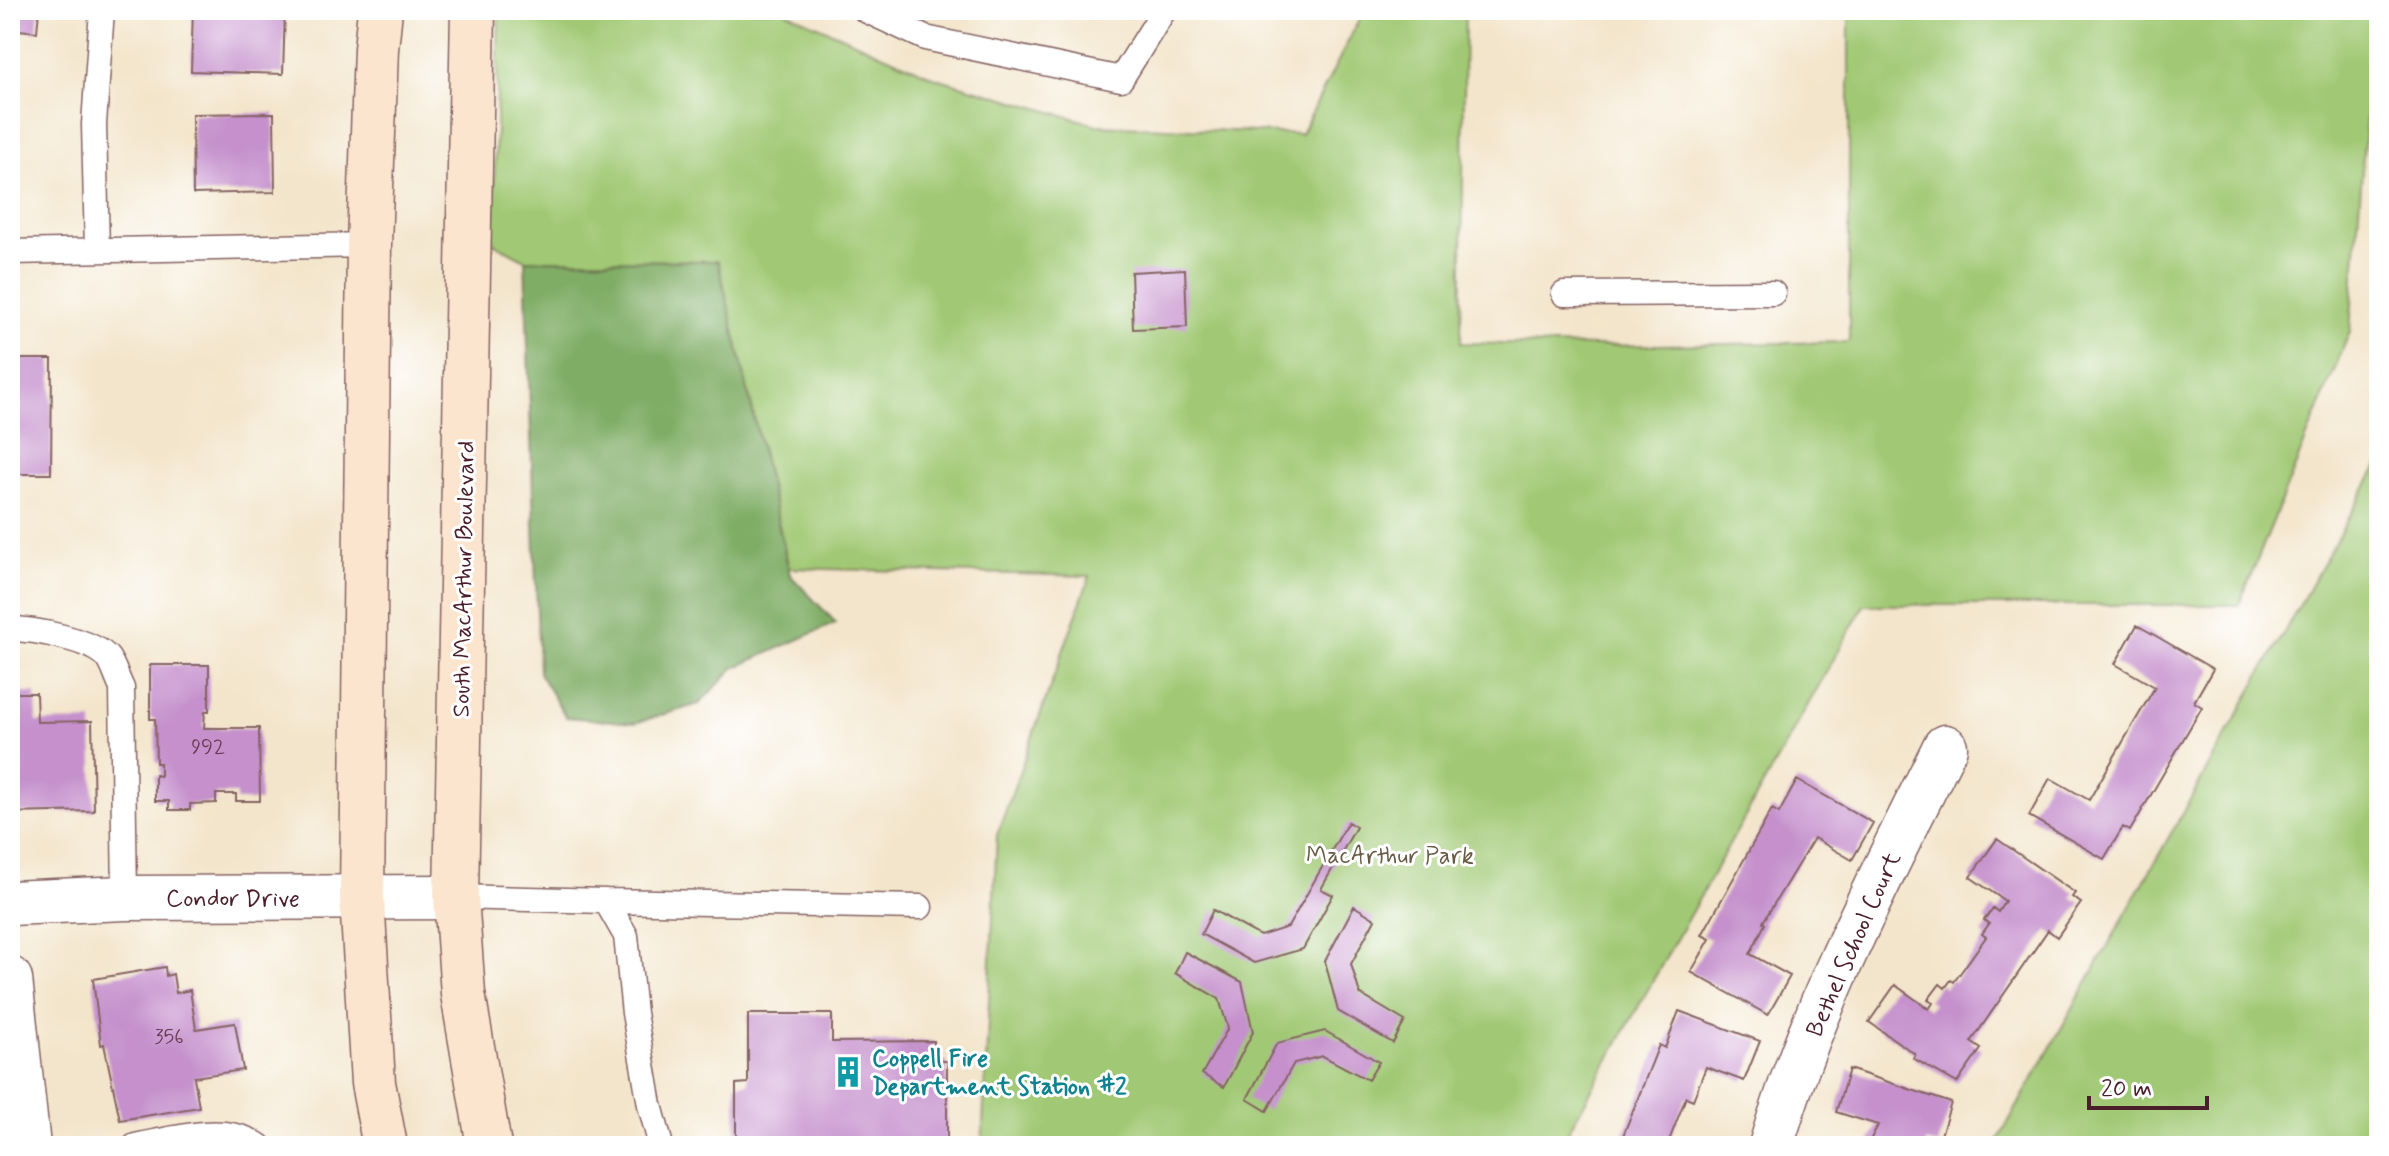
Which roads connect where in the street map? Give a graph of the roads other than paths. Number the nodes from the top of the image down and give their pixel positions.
1 (102, 10) edge
2 (380, 10) edge
3 (473, 10) edge
4 (865, 10) edge
5 (1164, 10) edge
6 (369, 245) junction
7 (97, 250) junction
8 (10, 252) edge
9 (1773, 293) dead end
10 (1564, 294) dead end
11 (10, 629) edge
12 (1945, 747) dead end
13 (456, 897) junction
14 (125, 898) junction
15 (362, 898) junction
16 (606, 901) junction
17 (10, 903) edge
18 (920, 907) dead end
19 (10, 979) edge
20 (28, 1146) edge
21 (135, 1146) edge
22 (259, 1146) edge
23 (385, 1146) edge
24 (489, 1146) edge
25 (661, 1146) edge
26 (1771, 1146) edge

1 - 7 lane
2 - 6 main road
3 - 13 main road, South MacArthur Boulevard
4 - 5 lane
6 - 7 lane
6 - 15 main road
7 - 8 lane
9 - 10 lane
11 - 14 lane
12 - 26 street, Bethel School Court
13 - 15 street, Condor Drive
13 - 16 lane
13 - 24 main road, South MacArthur Boulevard
14 - 15 street, Condor Drive
14 - 17 street, Condor Drive
15 - 23 main road
16 - 18 lane
16 - 25 lane
19 - 20 street
21 - 22 lane

